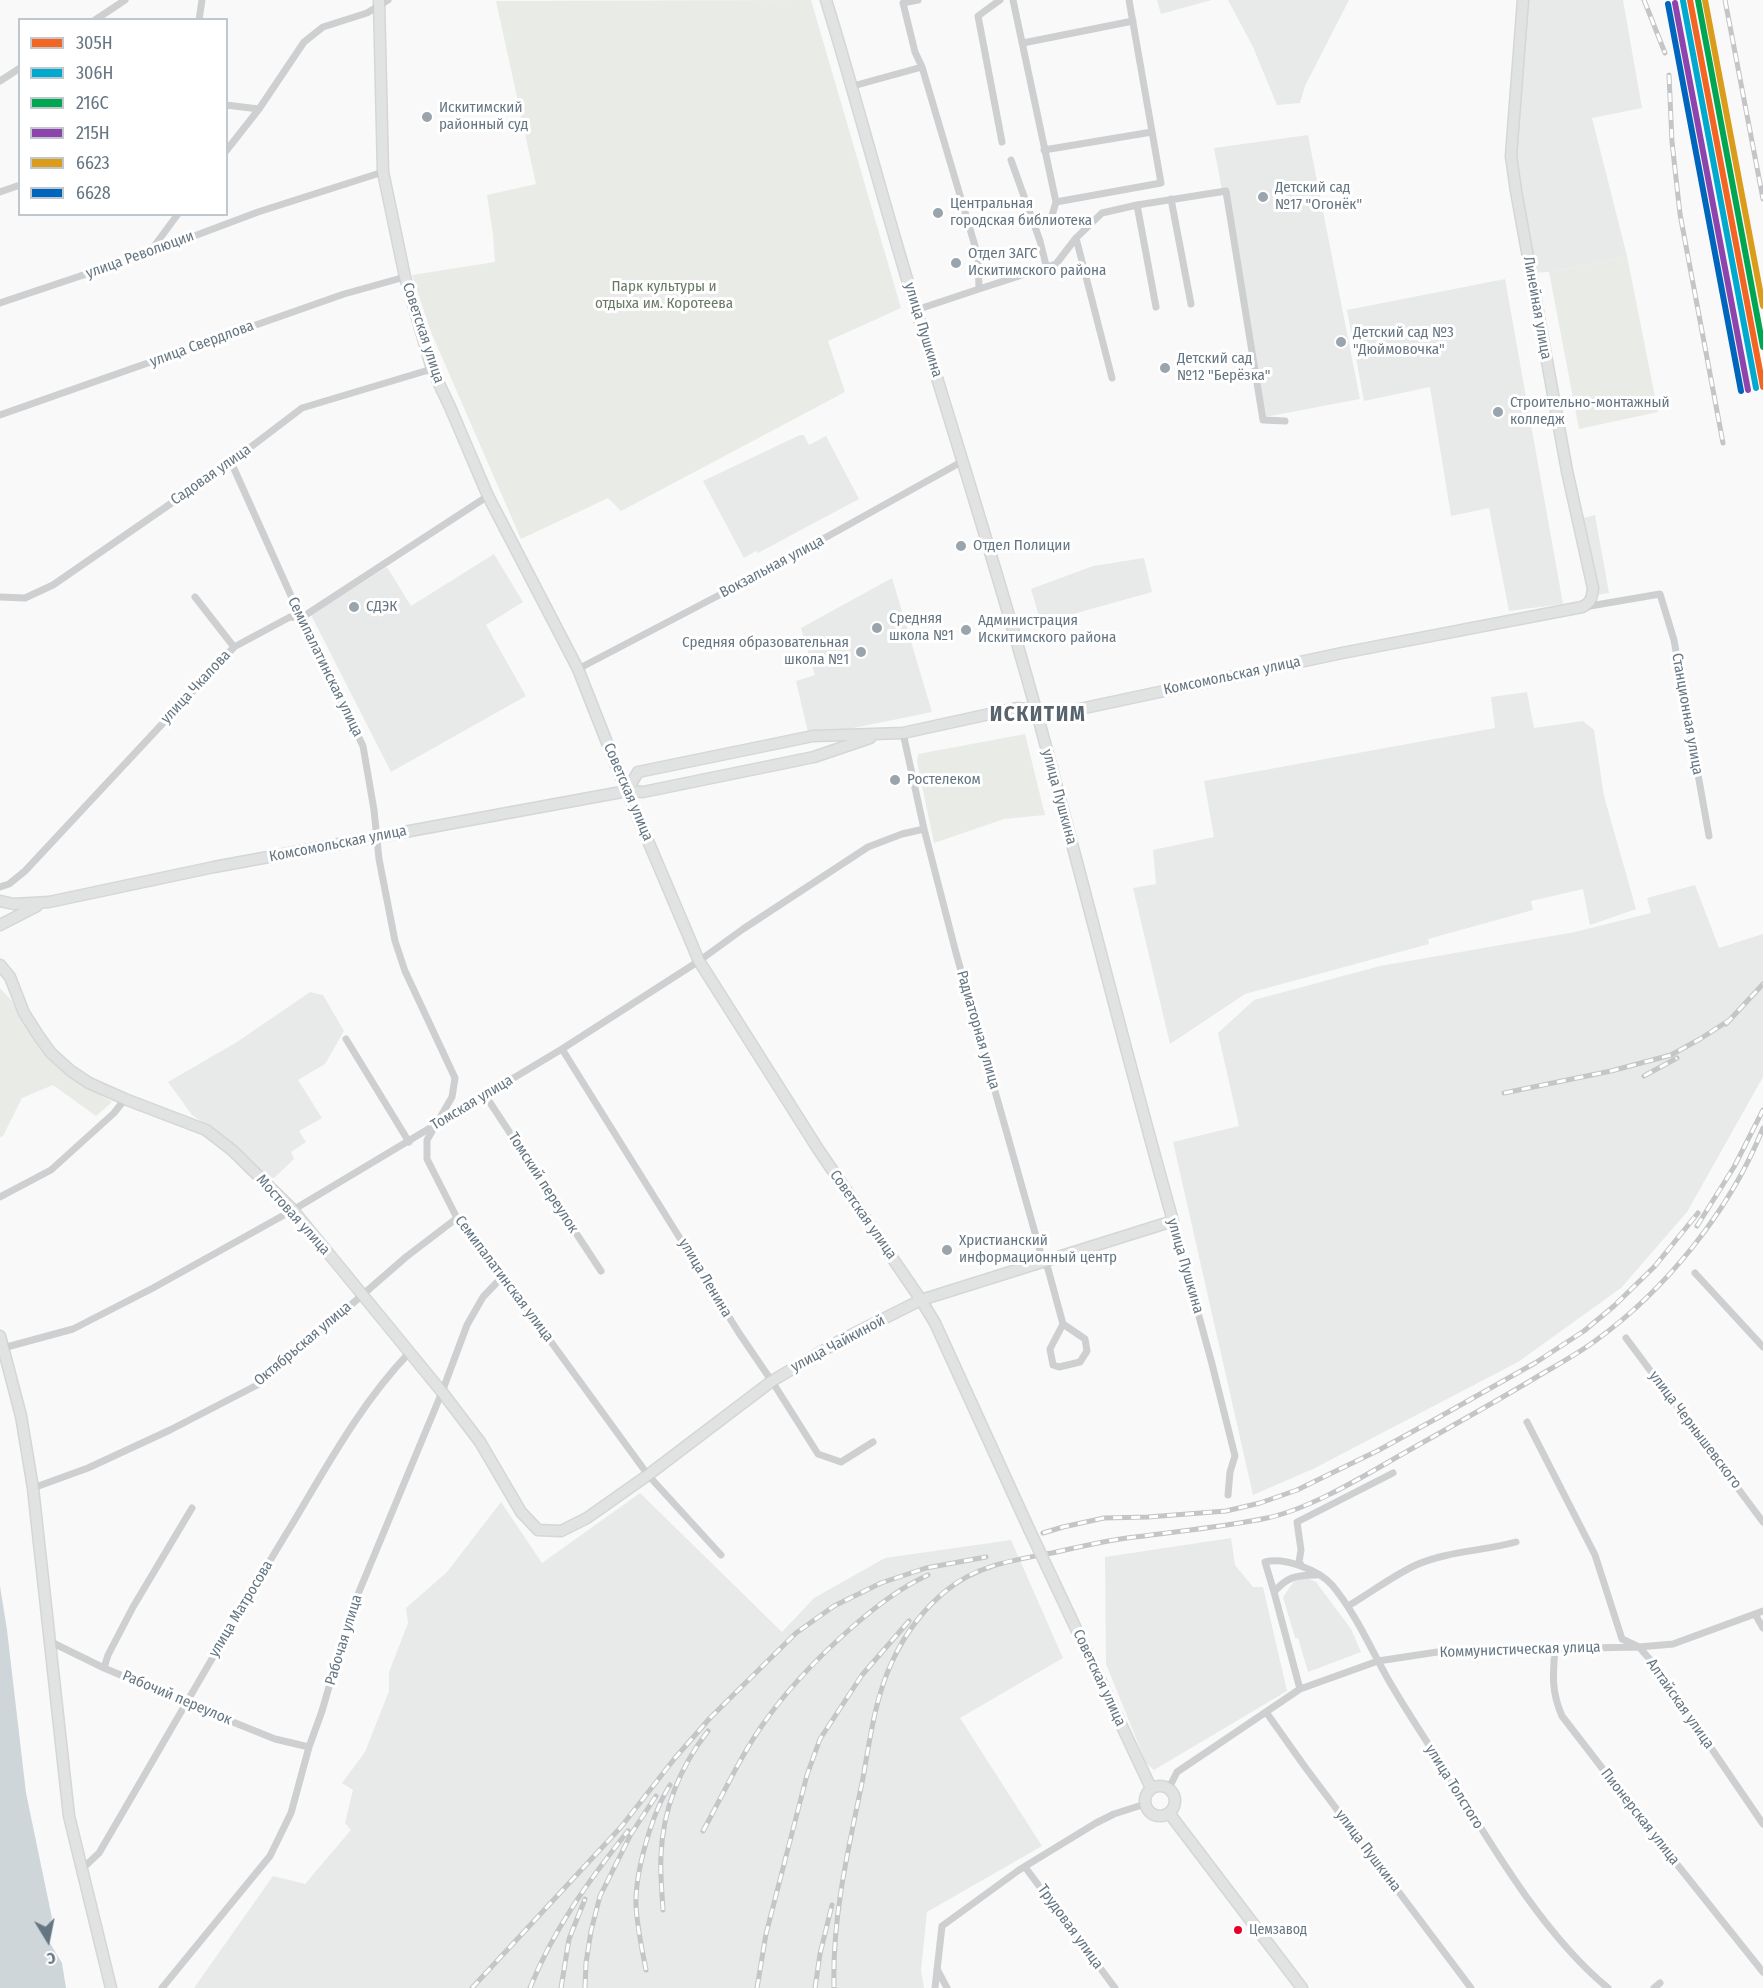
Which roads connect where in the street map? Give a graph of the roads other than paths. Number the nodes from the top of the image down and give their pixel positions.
1 (125, 0) edge
2 (202, 0) edge
3 (826, 0) edge
4 (918, 0) edge
5 (1000, 0) edge
6 (1013, 0) edge
7 (1129, 0) edge
8 (1523, 0) edge
9 (382, 1) edge
10 (97, 18) edge
11 (199, 18) edge
12 (1133, 21) junction
13 (1023, 43) junction
14 (922, 67) junction
15 (18, 69) edge
16 (0, 81) edge
17 (853, 86) junction
18 (228, 105) edge
19 (259, 109) junction
20 (1152, 132) junction
21 (1002, 142) dead end
22 (228, 148) edge
23 (1044, 150) junction
24 (1011, 159) dead end
25 (383, 172) junction
26 (18, 186) edge
27 (0, 192) edge
28 (1171, 199) junction
29 (1056, 202) junction
30 (1137, 205) junction
31 (176, 216) edge
32 (1051, 219) dead end
33 (1076, 238) junction
34 (148, 253) junction
35 (1047, 269) junction
36 (405, 277) junction
37 (979, 289) junction
38 (0, 303) edge
39 (1191, 304) dead end
40 (1156, 307) dead end
41 (916, 310) junction
42 (432, 369) junction
43 (1112, 378) dead end
44 (0, 415) edge
45 (1285, 422) dead end
46 (963, 461) junction
47 (231, 462) junction
48 (488, 496) junction
49 (0, 597) edge
50 (195, 597) dead end
51 (1582, 608) junction
52 (301, 618) junction
53 (234, 647) junction
54 (578, 669) junction
55 (1035, 709) junction
56 (903, 733) junction
57 (881, 734) junction
58 (627, 791) junction
59 (924, 829) junction
60 (377, 836) junction
61 (1709, 836) dead end
62 (0, 887) edge
63 (0, 901) edge
64 (49, 902) junction
65 (0, 925) edge
66 (699, 961) junction
67 (0, 965) edge
68 (346, 1039) dead end
69 (562, 1049) junction
70 (485, 1095) junction
71 (125, 1099) junction
72 (436, 1123) junction
73 (409, 1142) junction
74 (0, 1197) edge
75 (293, 1210) junction
76 (457, 1218) junction
77 (1173, 1221) junction
78 (1043, 1261) junction
79 (601, 1271) dead end
80 (1695, 1274) dead end
81 (503, 1276) junction
82 (362, 1295) junction
83 (921, 1300) junction
84 (1063, 1324) junction
85 (0, 1336) edge
86 (1626, 1338) dead end
87 (1763, 1347) edge
88 (3, 1348) junction
89 (409, 1353) junction
90 (772, 1381) junction
91 (442, 1392) junction
92 (1527, 1422) dead end
93 (873, 1442) dead end
94 (1394, 1473) dead end
95 (648, 1475) junction
96 (33, 1488) junction
97 (1228, 1495) dead end
98 (192, 1508) dead end
99 (1763, 1522) edge
100 (538, 1530) joint
101 (1516, 1542) dead end
102 (721, 1555) dead end
103 (1302, 1566) junction
104 (1318, 1575) junction
105 (1274, 1592) junction
106 (1348, 1606) junction
107 (1759, 1612) edge
108 (1763, 1628) edge
109 (49, 1641) junction
110 (1639, 1647) junction
111 (1555, 1648) junction
112 (1377, 1661) junction
113 (104, 1668) junction
114 (1300, 1689) junction
115 (188, 1702) junction
116 (1266, 1712) junction
117 (309, 1747) junction
118 (1151, 1788) junction
119 (1169, 1788) junction
120 (1145, 1804) junction
121 (1169, 1813) junction
122 (1763, 1824) edge
123 (1025, 1867) junction
124 (81, 1869) junction
125 (937, 1969) junction
126 (1763, 1972) edge
127 (111, 1988) edge
128 (162, 1988) edge
129 (935, 1988) edge
130 (946, 1988) edge
131 (1115, 1988) edge
132 (1302, 1988) edge
133 (1471, 1988) edge
134 (1608, 1988) edge

1 - 10 street
2 - 11 street
3 - 17 main road, улица Пушкина
4 - 14 street
5 - 21 street
6 - 13 street
7 - 12 street
8 - 51 main road, Линейная улица
9 - 19 street
9 - 25 main road, Советская улица
12 - 13 street
12 - 20 street
13 - 23 street
14 - 17 street
14 - 37 street
15 - 16 street
17 - 41 main road, улица Пушкина
18 - 19 street
19 - 22 street
20 - 23 street
20 - 29 street
23 - 29 street
24 - 35 street
25 - 34 street, улица Революции
25 - 36 main road, Советская улица
26 - 27 street
28 - 30 street
28 - 39 street
28 - 45 street
29 - 32 street
30 - 33 street
30 - 40 street
31 - 34 street
33 - 35 street
33 - 43 street
34 - 38 street, улица Революции
35 - 37 street
36 - 42 main road, Советская улица
36 - 44 street, улица Свердлова
37 - 41 street
41 - 46 main road, улица Пушкина
42 - 47 street, Садовая улица
42 - 48 main road, Советская улица
46 - 54 street, Вокзальная улица
46 - 55 main road, улица Пушкина
47 - 49 street, Садовая улица
47 - 52 street, Семипалатинская улица
48 - 52 street, улица Чкалова
48 - 54 main road, Советская улица
50 - 53 street
51 - 55 main road, Комсомольская улица
51 - 61 street, Станционная улица
52 - 53 street, улица Чкалова
52 - 60 street, Семипалатинская улица
53 - 62 street, улица Чкалова
54 - 58 main road, Советская улица
55 - 56 main road, Комсомольская улица
55 - 77 main road, улица Пушкина
56 - 57 main road, Комсомольская улица
56 - 59 street, Радиаторная улица
57 - 58 main road, Комсомольская улица
57 - 58 main road, Комсомольская улица
58 - 60 main road, Комсомольская улица
58 - 66 main road, Советская улица
59 - 66 street, Томская улица
59 - 78 street, Радиаторная улица
60 - 64 main road, Комсомольская улица
60 - 72 street, Семипалатинская улица
63 - 64 main road, Комсомольская улица
64 - 65 main road, Комсомольская улица
66 - 69 street, Томская улица
66 - 83 main road, Советская улица
67 - 71 main road, Мостовая улица
68 - 73 street
69 - 70 street, Томская улица
69 - 90 street, улица Ленина
70 - 72 street, Томская улица
70 - 79 street, Томский переулок
71 - 74 street
71 - 75 main road, Мостовая улица
72 - 73 street, Томская улица
72 - 76 street, Семипалатинская улица
73 - 75 street, Томская улица
75 - 82 main road, Мостовая улица
75 - 88 street, Томская улица
76 - 81 street, Семипалатинская улица
76 - 82 street, Октябрьская улица
77 - 78 main road, улица Чайкиной
77 - 97 street, улица Пушкина
78 - 83 main road, улица Чайкиной
78 - 84 street, Радиаторная улица
80 - 87 street
81 - 91 street, Рабочая улица
81 - 95 street, Семипалатинская улица
82 - 89 main road, Мостовая улица
82 - 96 street, Октябрьская улица
83 - 90 main road, улица Чайкиной
83 - 118 main road, Советская улица, bridge
84 - 84 street
85 - 88 main road
86 - 99 street, улица Чернышевского
88 - 96 main road
89 - 91 main road, Мостовая улица
89 - 115 street, улица Матросова
90 - 93 street, улица Ленина
90 - 95 main road, улица Чайкиной
91 - 100 main road, Мостовая улица
91 - 117 street, Рабочая улица
92 - 110 street, Алтайская улица
94 - 103 street
95 - 100 main road, улица Чайкиной
95 - 102 street, Семипалатинская улица
96 - 109 main road
98 - 113 street
101 - 106 street
103 - 104 street, улица Толстого
103 - 105 street
104 - 105 street
104 - 106 street, улица Толстого
105 - 114 street
106 - 112 street, улица Толстого
107 - 108 street
107 - 110 street, Коммунистическая улица
109 - 113 street, Рабочий переулок
109 - 124 main road
110 - 111 street, Коммунистическая улица
110 - 122 street, Алтайская улица
111 - 112 street, Коммунистическая улица
111 - 126 street, Пионерская улица
112 - 114 street, Коммунистическая улица
112 - 134 street, улица Толстого
113 - 115 street, Рабочий переулок
114 - 116 street, Коммунистическая улица
115 - 117 street, Рабочий переулок
115 - 124 street, улица Матросова
116 - 119 street, Коммунистическая улица
116 - 133 street, улица Пушкина
117 - 128 street, Рабочая улица
118 - 119 main road
118 - 120 main road
119 - 121 main road
120 - 121 main road
120 - 123 street
121 - 132 main road
123 - 125 street
123 - 131 street, Трудовая улица
124 - 127 main road
125 - 129 street
125 - 130 street

